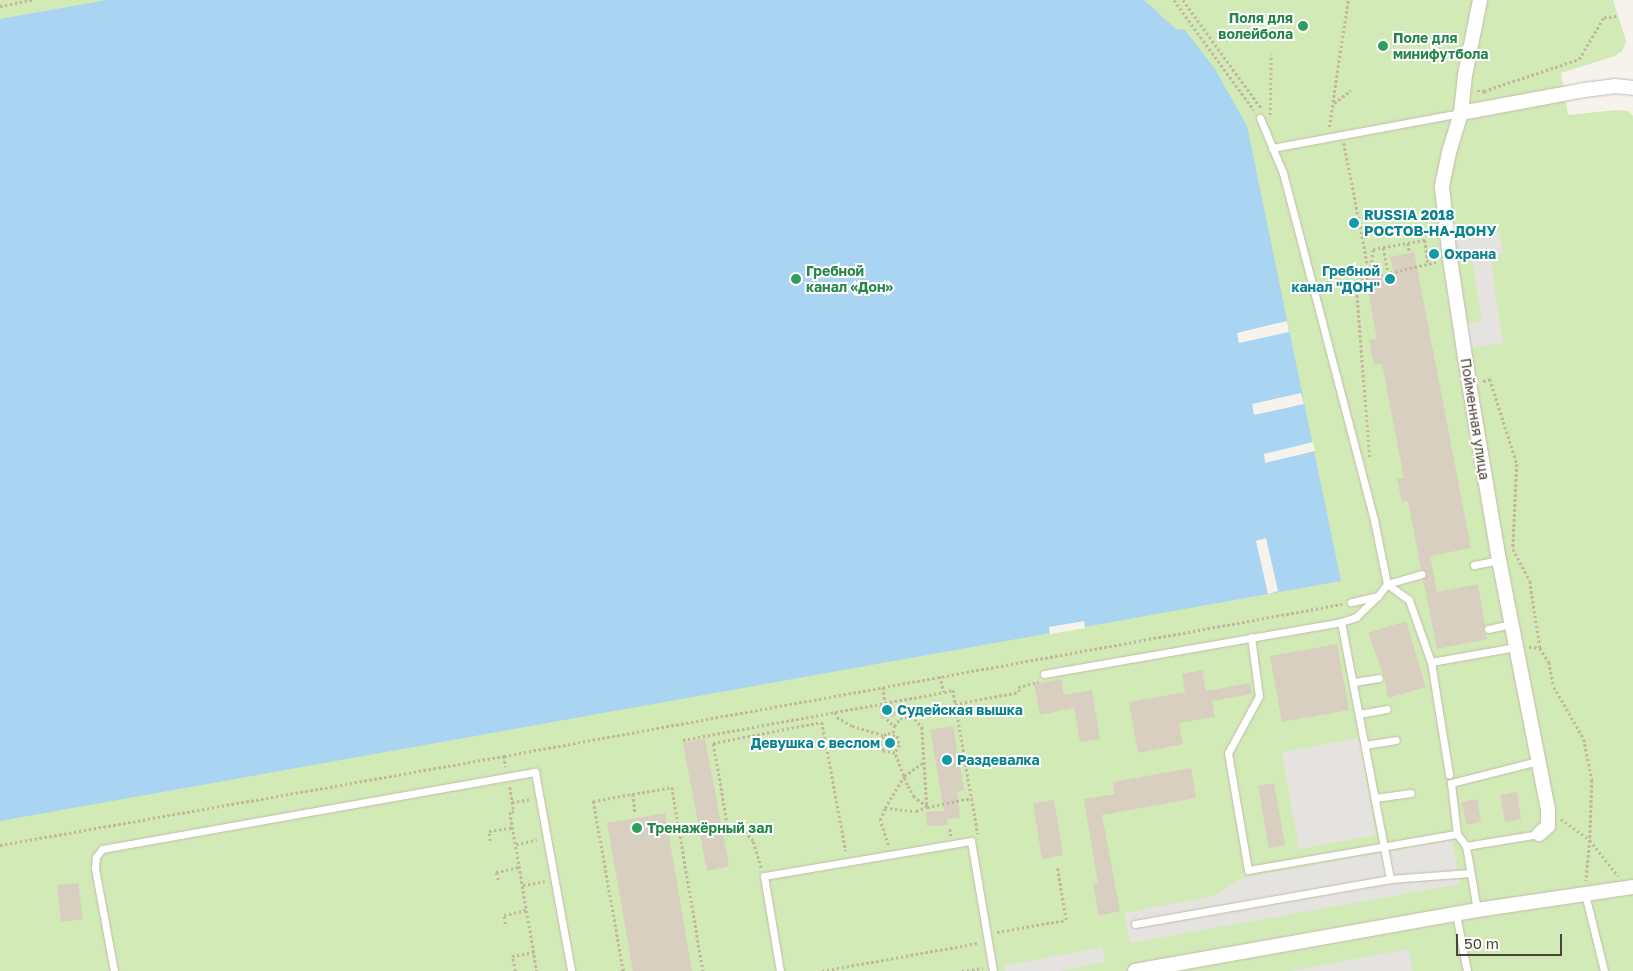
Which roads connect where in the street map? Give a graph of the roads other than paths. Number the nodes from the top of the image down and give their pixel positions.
1 (1480, 0) edge
2 (1633, 76) edge
3 (1615, 86) junction
4 (1633, 88) edge
5 (1461, 113) junction
6 (1266, 116) road end
7 (1272, 148) junction
8 (1500, 560) junction
9 (1474, 565) dead end
10 (1422, 574) dead end
11 (1387, 584) junction
12 (1378, 596) junction
13 (1351, 602) road end
14 (1342, 622) junction
15 (1512, 624) junction
16 (1488, 629) dead end
17 (1251, 638) junction
18 (1516, 647) junction
19 (1432, 662) junction
20 (1044, 674) road end
21 (1379, 678) dead end
22 (1354, 682) junction
23 (1387, 709) dead end
24 (1360, 714) junction
25 (1396, 740) dead end
26 (1365, 745) junction
27 (1538, 761) junction
28 (1449, 776) dead end
29 (1411, 793) dead end
30 (1374, 798) junction
31 (1457, 834) junction
32 (1540, 834) joint
33 (1383, 846) junction
34 (1466, 846) junction
35 (1470, 873) junction
36 (1390, 879) junction
37 (1630, 887) edge
38 (1585, 894) junction
39 (1477, 910) junction
40 (1456, 914) junction
41 (1135, 924) dead end
42 (114, 971) edge
43 (571, 971) edge
44 (780, 971) edge
45 (993, 971) edge
46 (1135, 971) edge
47 (1466, 971) edge
48 (1604, 971) edge

1 - 5 street, Пойменная улица
2 - 3 street
3 - 4 street
3 - 5 street
5 - 7 lane
5 - 8 street, Пойменная улица
6 - 7 lane
7 - 11 lane
8 - 9 lane
8 - 15 street, Пойменная улица
10 - 11 lane
11 - 12 lane
11 - 19 lane
12 - 13 lane
12 - 14 lane
14 - 17 lane
14 - 22 lane
15 - 16 lane
15 - 18 street, Пойменная улица
17 - 20 lane
17 - 33 lane
18 - 19 lane
18 - 27 street, Пойменная улица
19 - 28 lane
21 - 22 lane
22 - 24 lane
23 - 24 lane
24 - 26 lane
25 - 26 lane
26 - 30 lane
27 - 31 lane
27 - 32 street, Пойменная улица
29 - 30 lane
30 - 33 lane
31 - 33 lane
31 - 34 lane
32 - 34 lane
33 - 36 lane
34 - 35 lane
35 - 36 lane
35 - 39 lane
36 - 41 lane
37 - 38 street
38 - 39 street
38 - 48 lane
39 - 40 street
40 - 46 street
40 - 47 lane
42 - 43 lane
44 - 45 lane

